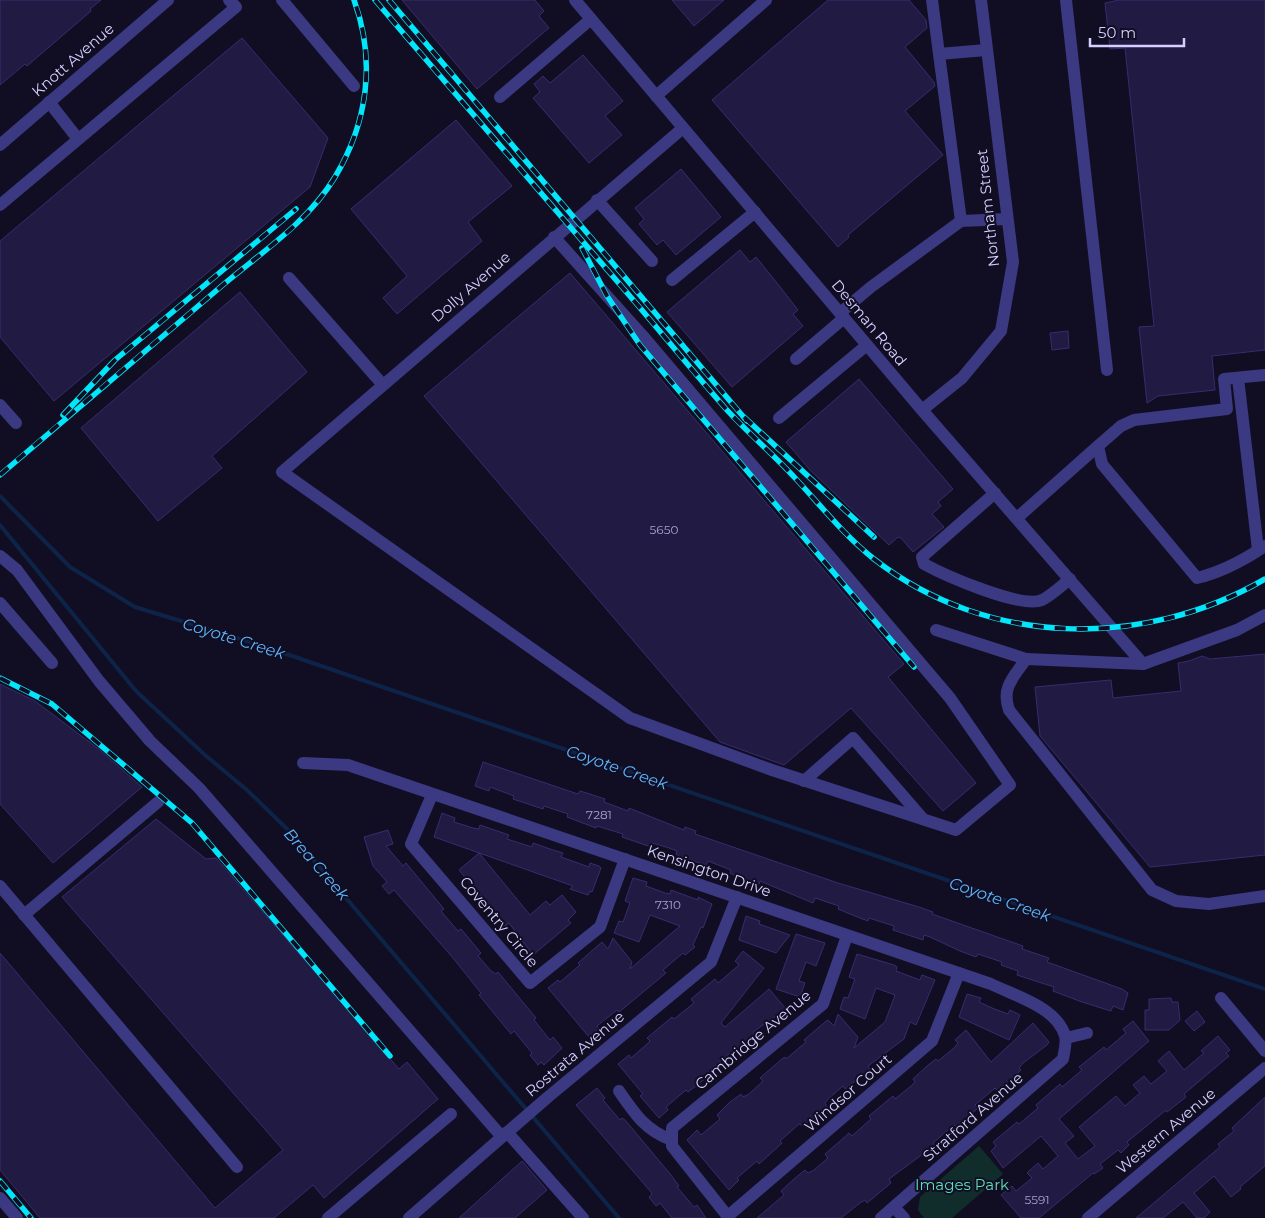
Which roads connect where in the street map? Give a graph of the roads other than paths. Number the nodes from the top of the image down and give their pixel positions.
1 (168, 0) edge
2 (282, 0) edge
3 (575, 0) edge
4 (766, 0) edge
5 (932, 0) edge
6 (981, 0) edge
7 (1066, 0) edge
8 (237, 2) edge
9 (154, 4) edge
10 (591, 19) junction
11 (986, 50) junction
12 (939, 54) junction
13 (354, 86) dead end
14 (656, 96) junction
15 (500, 97) dead end
16 (49, 102) junction
17 (683, 128) junction
18 (2, 138) edge
19 (78, 139) junction
20 (597, 200) junction
21 (0, 205) edge
22 (755, 212) junction
23 (1007, 219) junction
24 (961, 221) junction
25 (554, 238) junction
26 (652, 261) dead end
27 (289, 278) dead end
28 (672, 280) dead end
29 (842, 315) junction
30 (867, 345) junction
31 (796, 359) dead end
32 (1107, 370) dead end
33 (1265, 374) edge
34 (1238, 378) junction
35 (383, 385) junction
36 (0, 405) edge
37 (922, 410) junction
38 (779, 418) dead end
39 (16, 424) dead end
40 (1098, 446) junction
41 (995, 493) junction
42 (1016, 518) junction
43 (1262, 548) edge
44 (0, 556) edge
45 (1070, 579) junction
46 (0, 603) edge
47 (1265, 614) edge
48 (936, 630) dead end
49 (1026, 659) junction
50 (52, 664) dead end
51 (1143, 664) junction
52 (302, 763) dead end
53 (804, 781) junction
54 (432, 794) junction
55 (158, 802) dead end
56 (923, 819) junction
57 (625, 859) junction
58 (0, 886) edge
59 (1265, 896) edge
60 (737, 897) junction
61 (24, 915) junction
62 (848, 936) junction
63 (960, 973) junction
64 (1221, 998) dead end
65 (1087, 1033) dead end
66 (1066, 1038) junction
67 (1265, 1051) edge
68 (1265, 1068) edge
69 (619, 1091) dead end
70 (451, 1114) dead end
71 (506, 1133) junction
72 (672, 1134) junction
73 (237, 1167) dead end
74 (0, 1198) edge
75 (894, 1207) junction
76 (729, 1217) edge
77 (17, 1218) edge
78 (328, 1218) edge
79 (409, 1218) edge
80 (583, 1218) edge
81 (881, 1218) edge
82 (904, 1218) edge
83 (1088, 1218) edge

1 - 9 street, Knott Avenue
2 - 13 street
3 - 10 street, Desman Road
4 - 14 street
5 - 12 street
6 - 11 street, Northam Street
7 - 32 street
8 - 19 street
9 - 16 street, Knott Avenue
10 - 14 street, Desman Road
10 - 15 street
11 - 12 street
11 - 23 street, Northam Street
12 - 24 street
14 - 17 street, Desman Road
16 - 18 street, Knott Avenue
16 - 19 street
17 - 20 street, Dolly Avenue
17 - 22 street, Desman Road
19 - 21 street
20 - 25 street, Dolly Avenue
20 - 26 street
22 - 28 street
22 - 29 street, Desman Road
23 - 24 street
23 - 37 street, Northam Street
24 - 29 street
25 - 35 street, Dolly Avenue
25 - 56 street
27 - 35 street
29 - 30 street, Desman Road
29 - 31 street
30 - 37 street, Desman Road
30 - 38 street
33 - 34 street
34 - 40 street
34 - 43 street
35 - 53 street, Dolly Avenue
36 - 39 street
37 - 41 street, Desman Road
40 - 42 street
40 - 43 street
41 - 42 street, Desman Road
41 - 45 street
42 - 45 street, Desman Road
44 - 71 street
45 - 51 street, Desman Road
46 - 50 street
47 - 51 street
48 - 49 street
49 - 51 street
49 - 59 street
52 - 54 street, Kensington Drive
53 - 56 street
53 - 56 street
54 - 57 street, Kensington Drive
54 - 57 street, Coventry Circle
55 - 61 street
57 - 60 street, Kensington Drive
58 - 61 street
60 - 62 street, Kensington Drive
60 - 71 street, Rostrata Avenue
61 - 73 street
62 - 63 street, Kensington Drive
62 - 72 street, Cambridge Avenue
63 - 66 street, Kensington Drive
63 - 76 street, Windsor Court
64 - 67 street
65 - 66 street
66 - 75 street, Stratford Avenue
68 - 83 street, Western Avenue
69 - 72 street
70 - 78 street
71 - 79 street, Rostrata Avenue
71 - 80 street
72 - 76 street
74 - 77 street
75 - 81 street, Stratford Avenue
75 - 82 street

